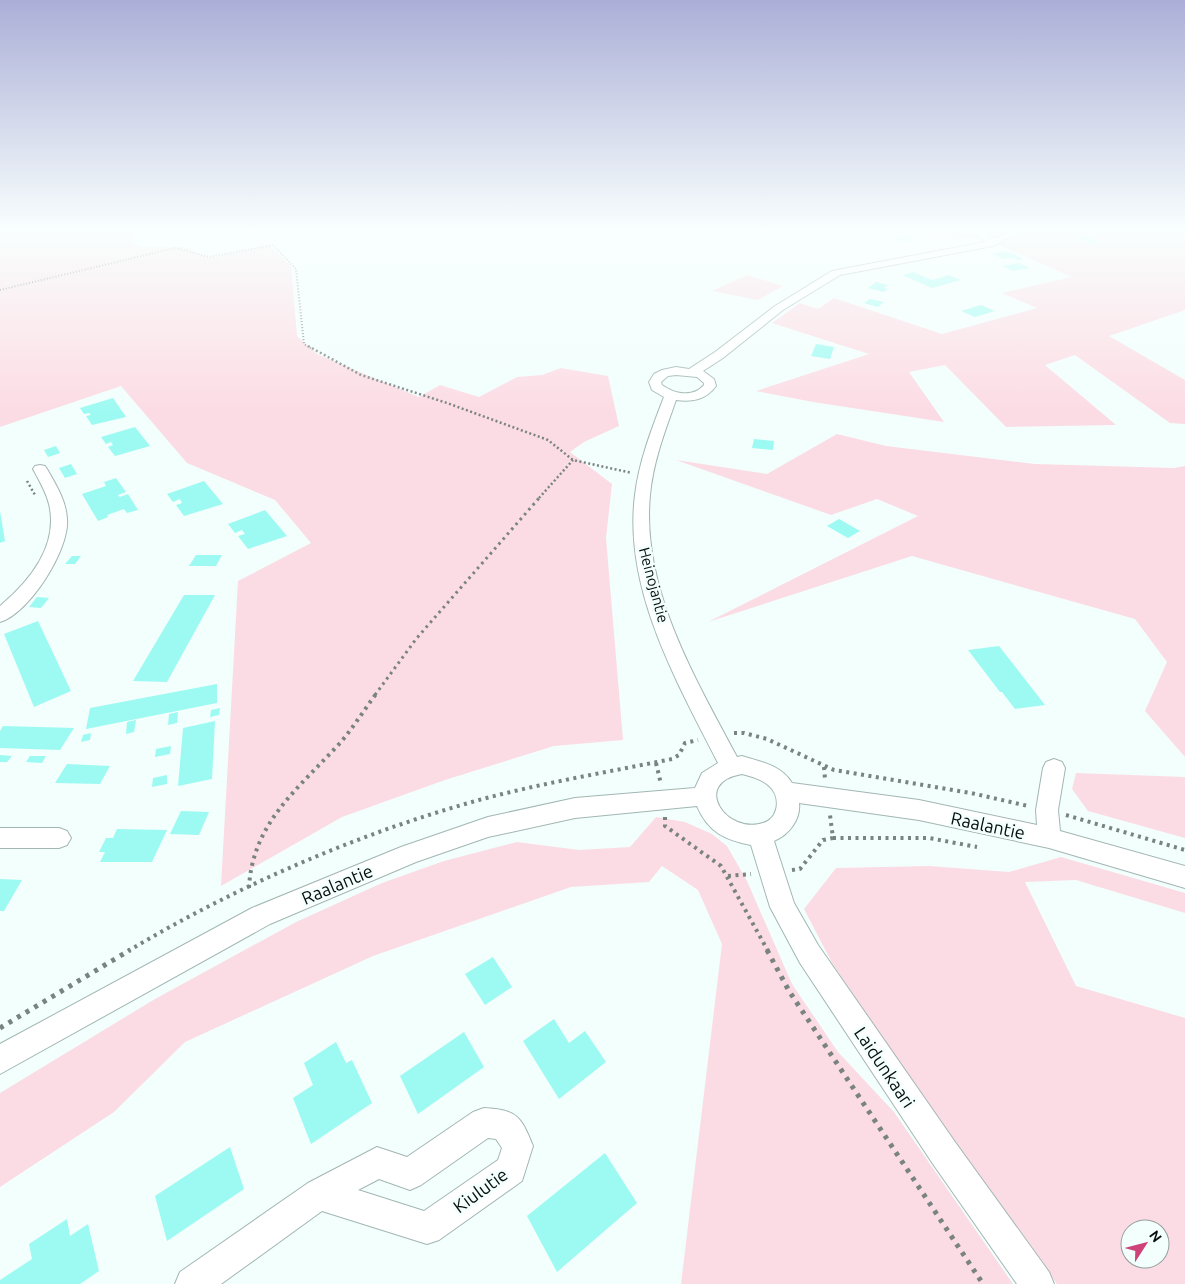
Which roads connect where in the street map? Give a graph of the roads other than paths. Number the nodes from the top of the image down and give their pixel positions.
1 (807, 291) edge
2 (693, 372) junction
3 (671, 395) junction
4 (32, 471) road end
5 (0, 616) edge
6 (731, 766) junction
7 (1054, 768) dead end
8 (787, 792) junction
9 (704, 796) junction
10 (760, 835) junction
11 (0, 838) edge
12 (59, 838) dead end
13 (1049, 838) junction
14 (1185, 877) edge
15 (0, 1060) edge
16 (319, 1194) junction
17 (192, 1284) edge
18 (1037, 1284) edge

1 - 2 street
2 - 3 street
2 - 3 street
3 - 6 street, Heinojantie
4 - 5 street
6 - 8 street
6 - 9 street
7 - 13 street
8 - 10 street
8 - 13 street, Raalantie
9 - 10 street
9 - 15 street, Raalantie
10 - 18 street, Laidunkaari
11 - 12 street
13 - 14 street, Raalantie
16 - 16 street, Kiulutie
16 - 17 street, Kiulutie

